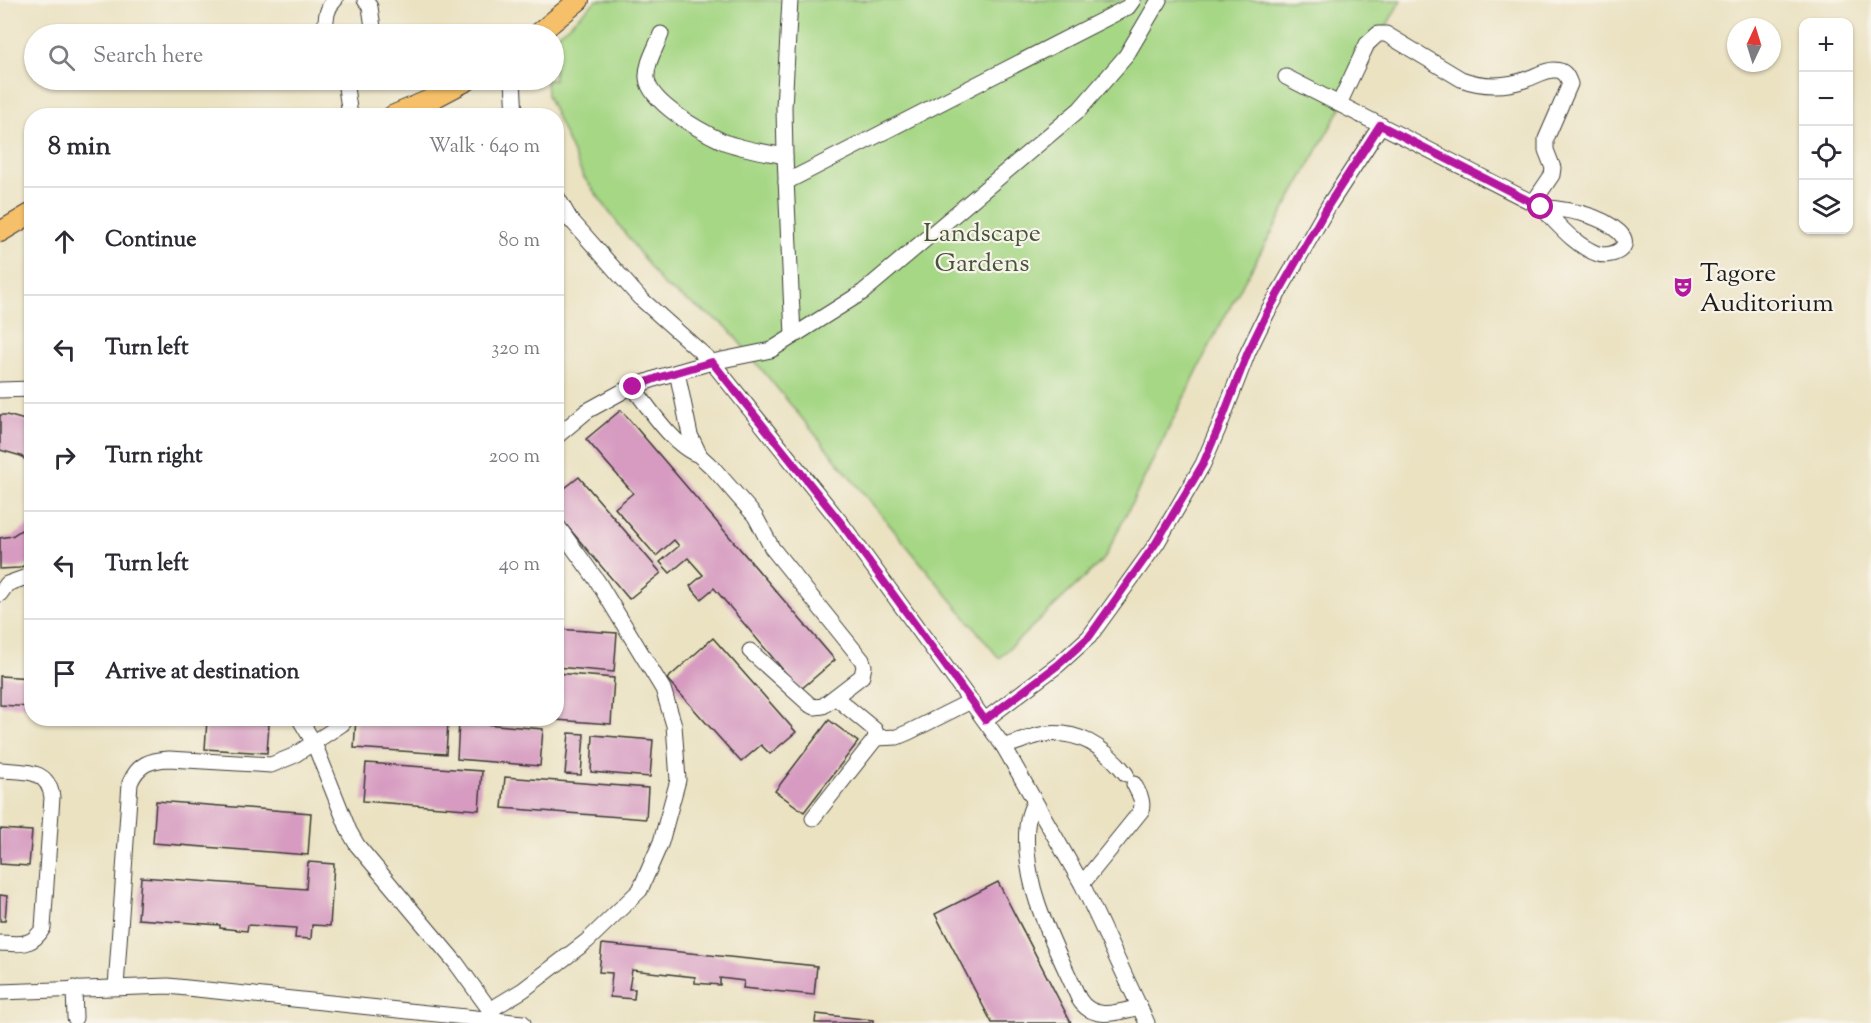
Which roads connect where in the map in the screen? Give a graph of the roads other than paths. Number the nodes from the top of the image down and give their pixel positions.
1 (336, 0) edge
2 (365, 0) edge
3 (579, 0) edge
4 (790, 0) edge
5 (1129, 0) edge
6 (1157, 4) edge
7 (326, 24) edge
8 (373, 24) edge
9 (550, 24) edge
10 (661, 34) dead end
11 (1286, 77) dead end
12 (346, 90) edge
13 (449, 90) edge
14 (513, 90) edge
15 (1339, 104) junction
16 (349, 108) edge
17 (411, 108) edge
18 (514, 108) edge
19 (1380, 125) junction
20 (785, 156) junction
21 (786, 182) junction
22 (1537, 205) junction
23 (564, 208) edge
24 (564, 216) edge
25 (24, 218) edge
26 (572, 221) junction
27 (0, 232) edge
28 (793, 336) junction
29 (712, 362) junction
30 (677, 372) junction
31 (633, 387) junction
32 (0, 390) edge
33 (24, 390) edge
34 (564, 430) edge
35 (700, 456) junction
36 (564, 535) edge
37 (24, 578) edge
38 (0, 594) edge
39 (750, 651) dead end
40 (835, 697) junction
41 (971, 701) junction
42 (985, 720) junction
43 (304, 726) edge
44 (339, 726) edge
45 (876, 738) junction
46 (314, 743) junction
47 (1004, 747) junction
48 (0, 770) edge
49 (1035, 802) junction
50 (813, 818) dead end
51 (1082, 884) junction
52 (0, 943) edge
53 (116, 987) junction
54 (74, 988) junction
55 (0, 992) edge
56 (1140, 1007) junction
57 (488, 1017) edge
58 (75, 1018) dead end
59 (523, 1023) edge
60 (1147, 1023) edge

1 - 7 street
2 - 8 street
3 - 9 main road
4 - 20 street
5 - 6 street
5 - 21 street
6 - 28 street
10 - 20 street
11 - 15 street
12 - 16 street
13 - 17 main road
14 - 18 street
15 - 19 street
15 - 22 street
19 - 22 street
19 - 42 street
20 - 21 street
21 - 28 street
22 - 22 street
23 - 26 street
24 - 26 street
25 - 27 main road
26 - 29 street
28 - 29 street
29 - 30 street
29 - 41 street
30 - 31 street
30 - 35 street
31 - 34 street
31 - 35 street
32 - 33 street
35 - 40 street
36 - 57 street
37 - 38 street
39 - 40 street
40 - 45 street
41 - 42 street
41 - 45 street
42 - 47 street
43 - 46 street
44 - 46 street
45 - 50 street
46 - 53 street
46 - 57 street
47 - 49 street
47 - 51 street
48 - 52 street
49 - 51 street
49 - 56 street
51 - 56 street
53 - 54 street
53 - 57 street
54 - 55 street
54 - 58 street
56 - 60 street
57 - 59 street

